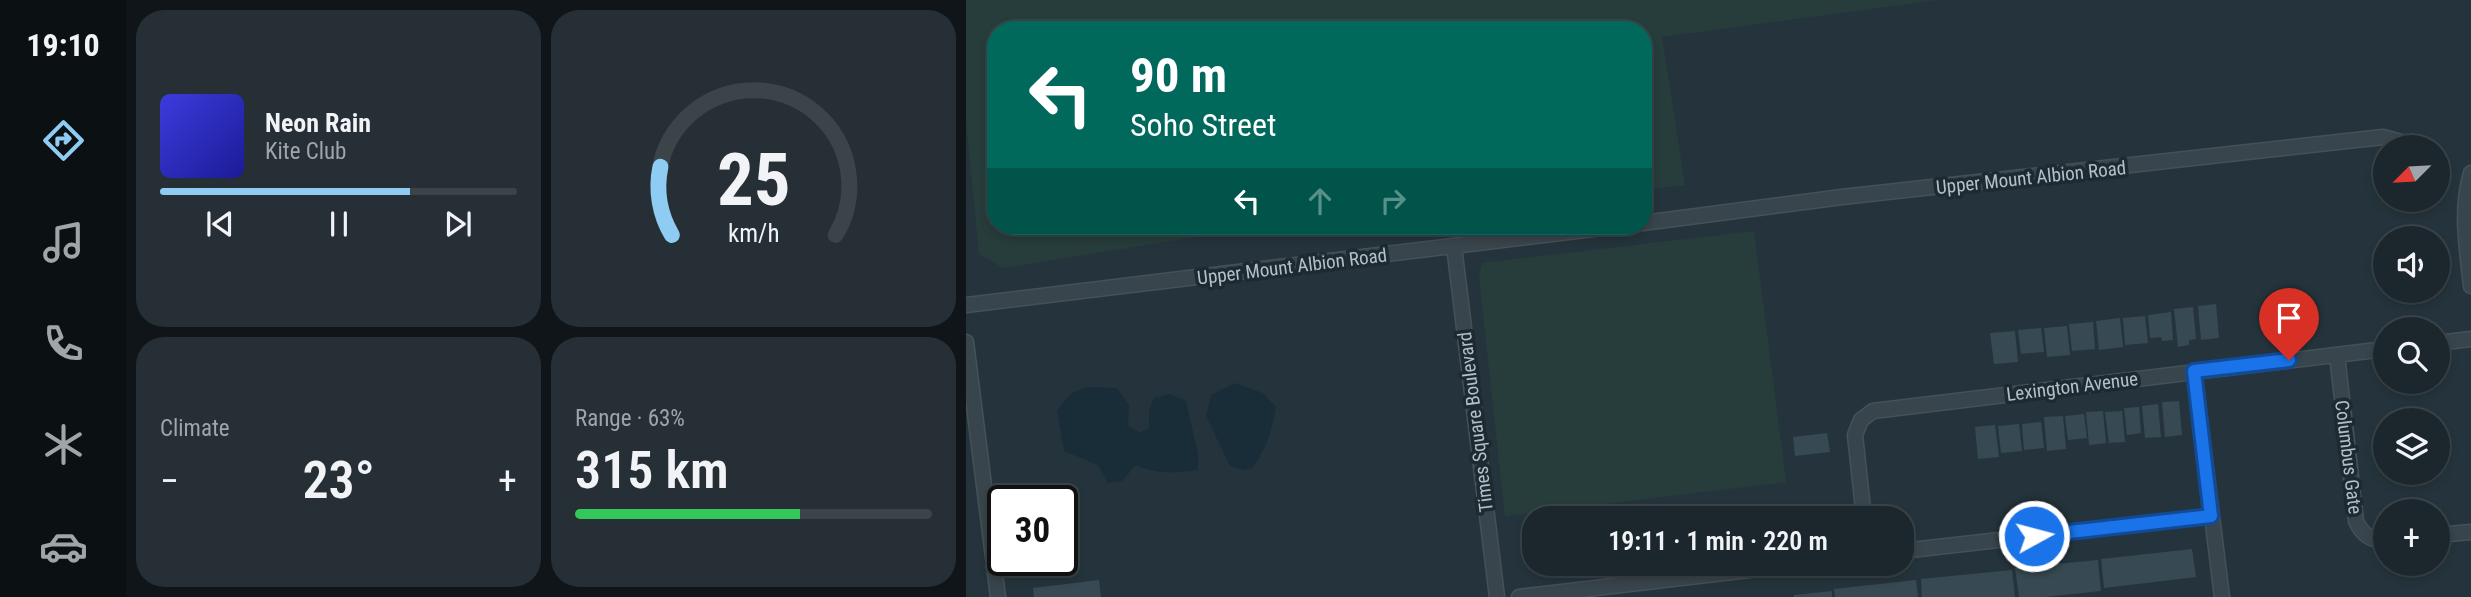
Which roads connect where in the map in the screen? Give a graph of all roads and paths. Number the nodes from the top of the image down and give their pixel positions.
1 (2373, 138) edge
2 (2471, 173) edge
3 (1652, 222) edge
4 (1544, 235) edge
5 (1454, 246) junction
6 (2471, 286) edge
7 (966, 305) edge
8 (2471, 339) edge
9 (966, 342) edge
10 (2450, 342) edge
11 (2373, 350) edge
12 (2337, 355) junction
13 (2194, 371) junction
14 (1863, 506) edge
15 (2211, 516) junction
16 (2471, 532) edge
17 (2450, 535) edge
18 (2373, 540) edge
19 (1914, 550) edge
20 (1698, 576) edge
21 (998, 597) edge
22 (1497, 597) edge
23 (1519, 597) edge
24 (2222, 597) edge

1 - 3 street, Upper Mount Albion Road
2 - 6 street
4 - 5 street, Upper Mount Albion Road
5 - 7 street, Upper Mount Albion Road
5 - 22 street, Times Square Boulevard
8 - 10 street
9 - 21 street
11 - 12 street, Lexington Avenue
12 - 13 street, Lexington Avenue
12 - 18 street, Columbus Gate
13 - 14 street, Lexington Avenue
13 - 15 street
15 - 19 street
15 - 24 street
16 - 17 street
20 - 23 street

